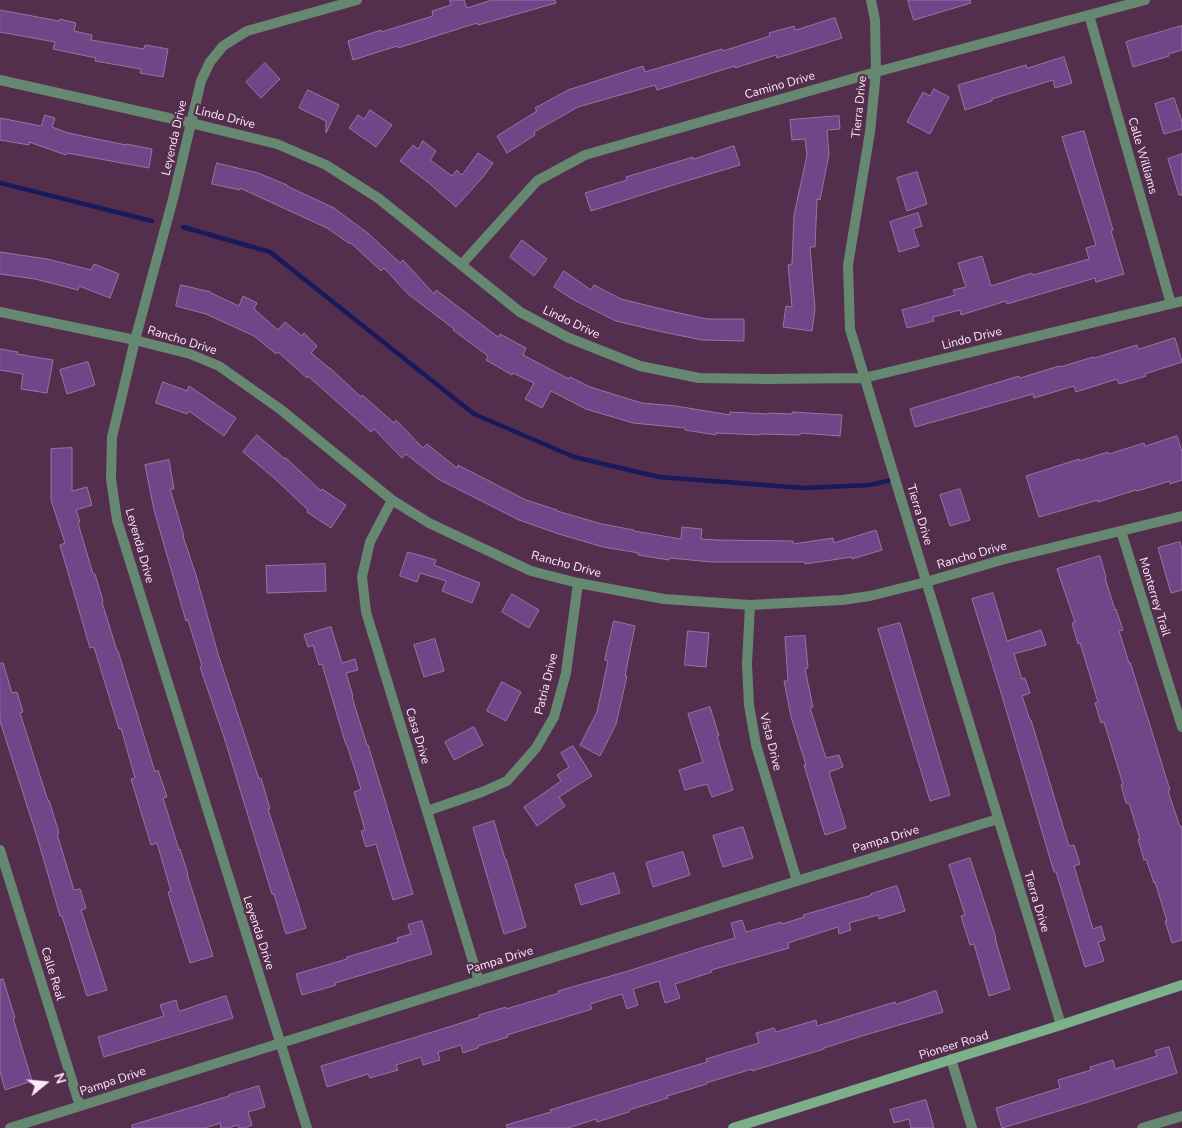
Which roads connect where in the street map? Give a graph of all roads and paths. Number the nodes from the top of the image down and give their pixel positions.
1 (357, 0) edge
2 (871, 0) edge
3 (1145, 0) edge
4 (1089, 15) junction
5 (876, 72) junction
6 (0, 80) edge
7 (191, 122) junction
8 (461, 264) junction
9 (1182, 301) edge
10 (1171, 304) junction
11 (0, 312) edge
12 (135, 340) junction
13 (864, 378) junction
14 (392, 500) junction
15 (1182, 516) edge
16 (1121, 531) junction
17 (926, 582) junction
18 (578, 583) junction
19 (750, 605) junction
20 (1180, 713) edge
21 (1182, 727) edge
22 (427, 811) junction
23 (998, 819) junction
24 (0, 850) edge
25 (797, 881) junction
26 (478, 981) junction
27 (1182, 985) edge
28 (1061, 1025) junction
29 (280, 1043) junction
30 (951, 1059) junction
31 (80, 1106) junction
32 (1182, 1116) edge
33 (10, 1128) edge
34 (307, 1128) edge
35 (732, 1128) edge
36 (972, 1128) edge
37 (1142, 1128) edge

1 - 7 street, Leyenda Drive
2 - 5 street, Tierra Drive
3 - 4 street, Camino Drive
4 - 5 street, Camino Drive
4 - 10 street, Calle Williams
5 - 8 street, Camino Drive
5 - 13 street, Tierra Drive
6 - 7 street, Lindo Drive
7 - 8 street, Lindo Drive
7 - 12 street, Leyenda Drive
8 - 13 street, Lindo Drive
9 - 10 street, Lindo Drive
10 - 13 street, Lindo Drive
11 - 12 street, Rancho Drive
12 - 14 street, Rancho Drive
12 - 29 street, Leyenda Drive
13 - 17 street, Tierra Drive
14 - 18 street, Rancho Drive
14 - 22 street, Casa Drive
15 - 16 street, Rancho Drive
16 - 17 street, Rancho Drive
16 - 20 street, Monterrey Trail
17 - 19 street, Rancho Drive
17 - 23 street, Tierra Drive
18 - 19 street, Rancho Drive
18 - 22 street, Patria Drive
19 - 25 street, Vista Drive
20 - 21 street, Monterrey Trail
22 - 26 street, Casa Drive
23 - 25 street, Pampa Drive
23 - 28 street, Tierra Drive
24 - 31 street, Calle Real
25 - 26 street, Pampa Drive
26 - 29 street, Pampa Drive
27 - 28 main road, Pioneer Road
28 - 30 main road, Pioneer Road
29 - 31 street, Pampa Drive
29 - 34 street, Leyenda Drive
30 - 35 main road, Pioneer Road
30 - 36 street
31 - 33 street, Pampa Drive
32 - 37 street

